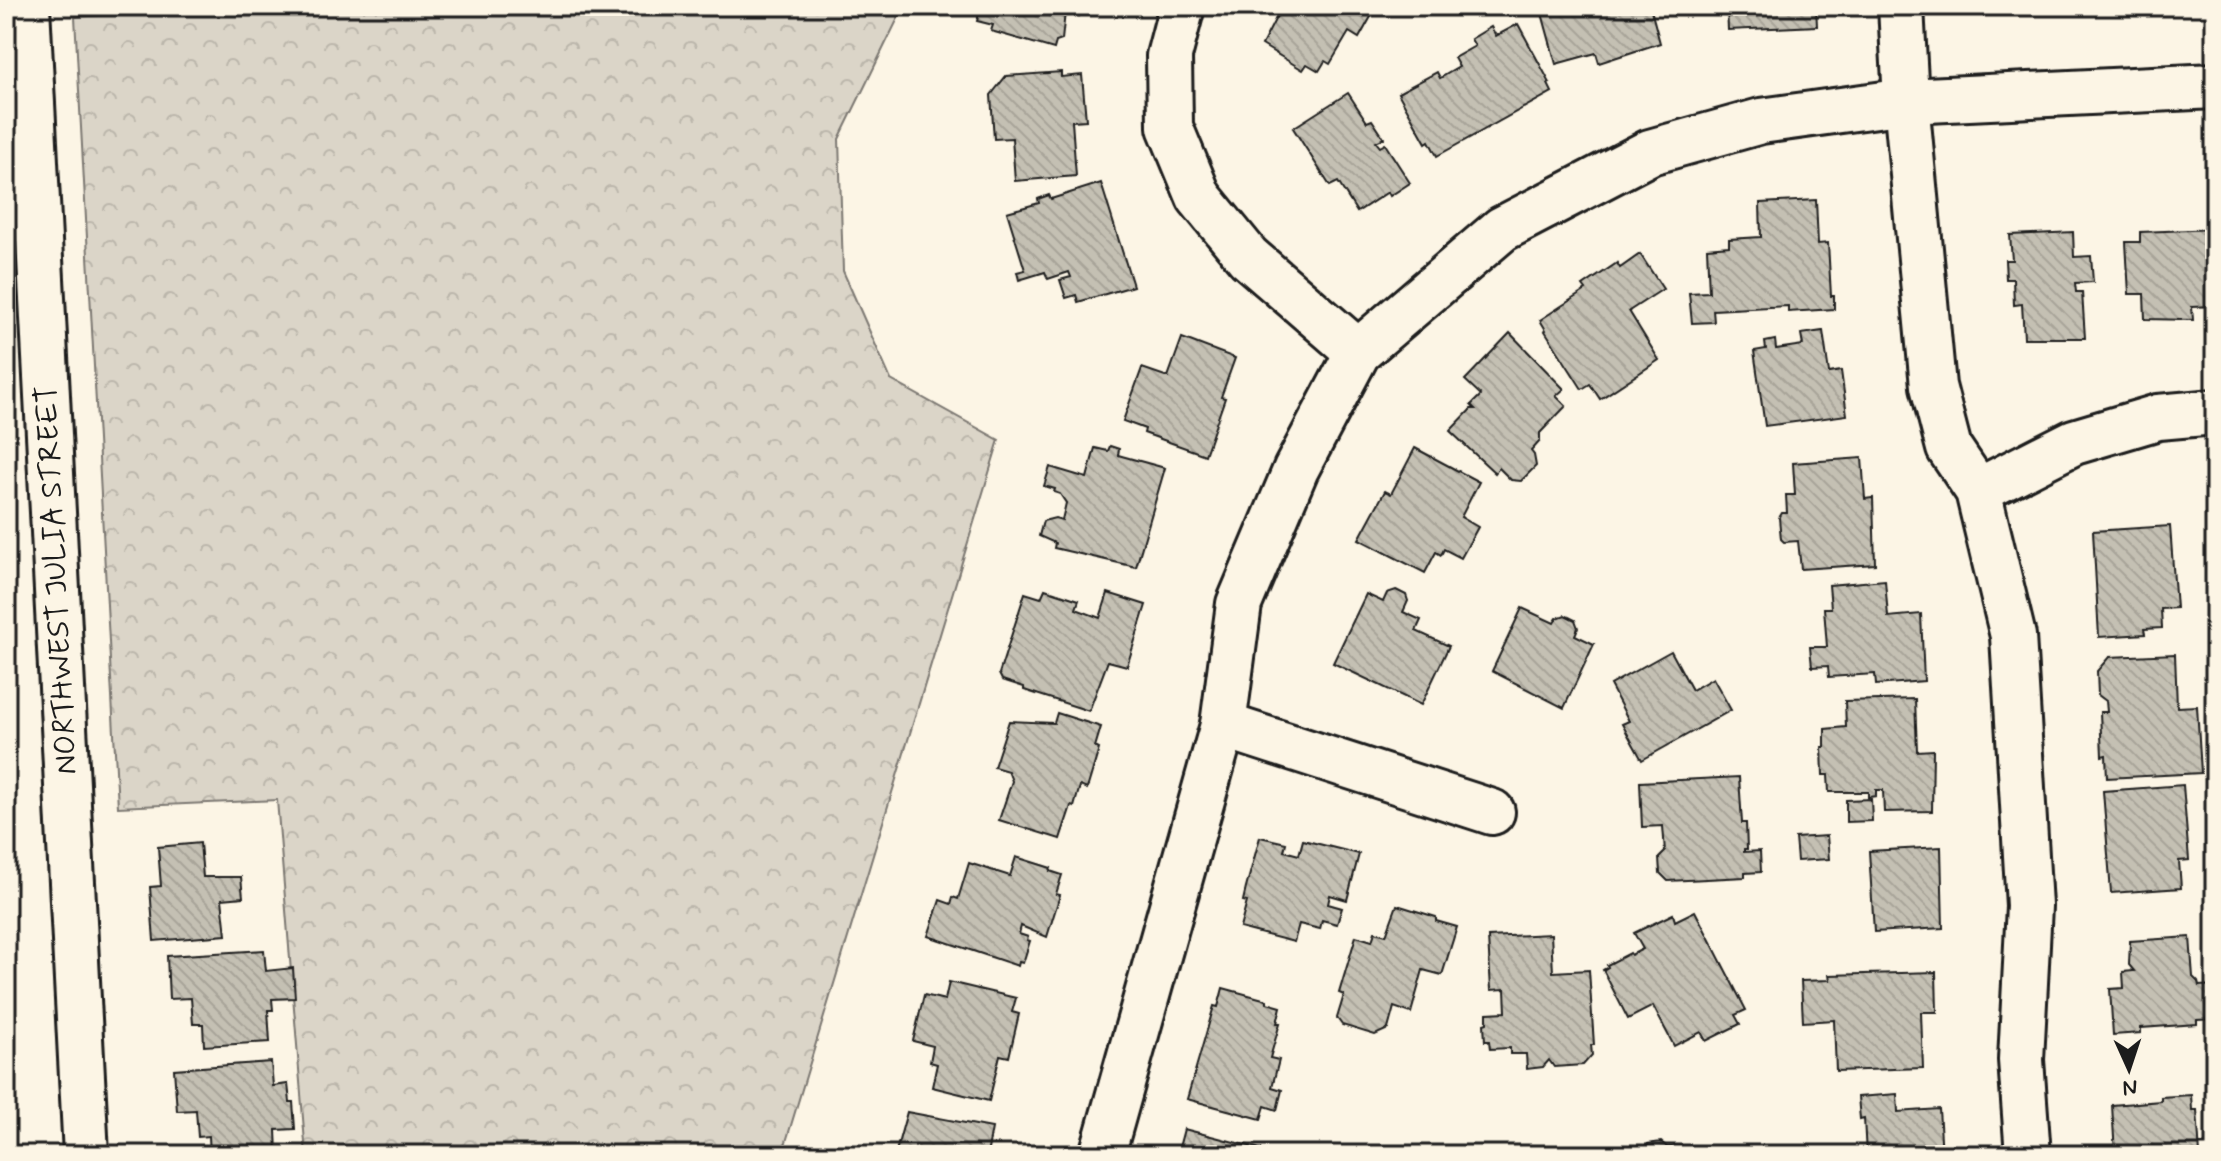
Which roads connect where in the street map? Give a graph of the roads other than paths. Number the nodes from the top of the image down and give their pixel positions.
1 (27, 6) edge
2 (1182, 6) edge
3 (1901, 6) edge
4 (2215, 86) edge
5 (1906, 101) junction
6 (1358, 352) junction
7 (2215, 412) edge
8 (1978, 491) junction
9 (1223, 725) junction
10 (1492, 812) dead end
11 (86, 1155) edge
12 (1102, 1155) edge
13 (2028, 1155) edge

1 - 11 street, NORTHWEST JULIA STREET
2 - 6 street
3 - 5 street
4 - 5 street
5 - 6 street
5 - 8 street
6 - 9 street
7 - 8 street
8 - 13 street
9 - 10 street
9 - 12 street

